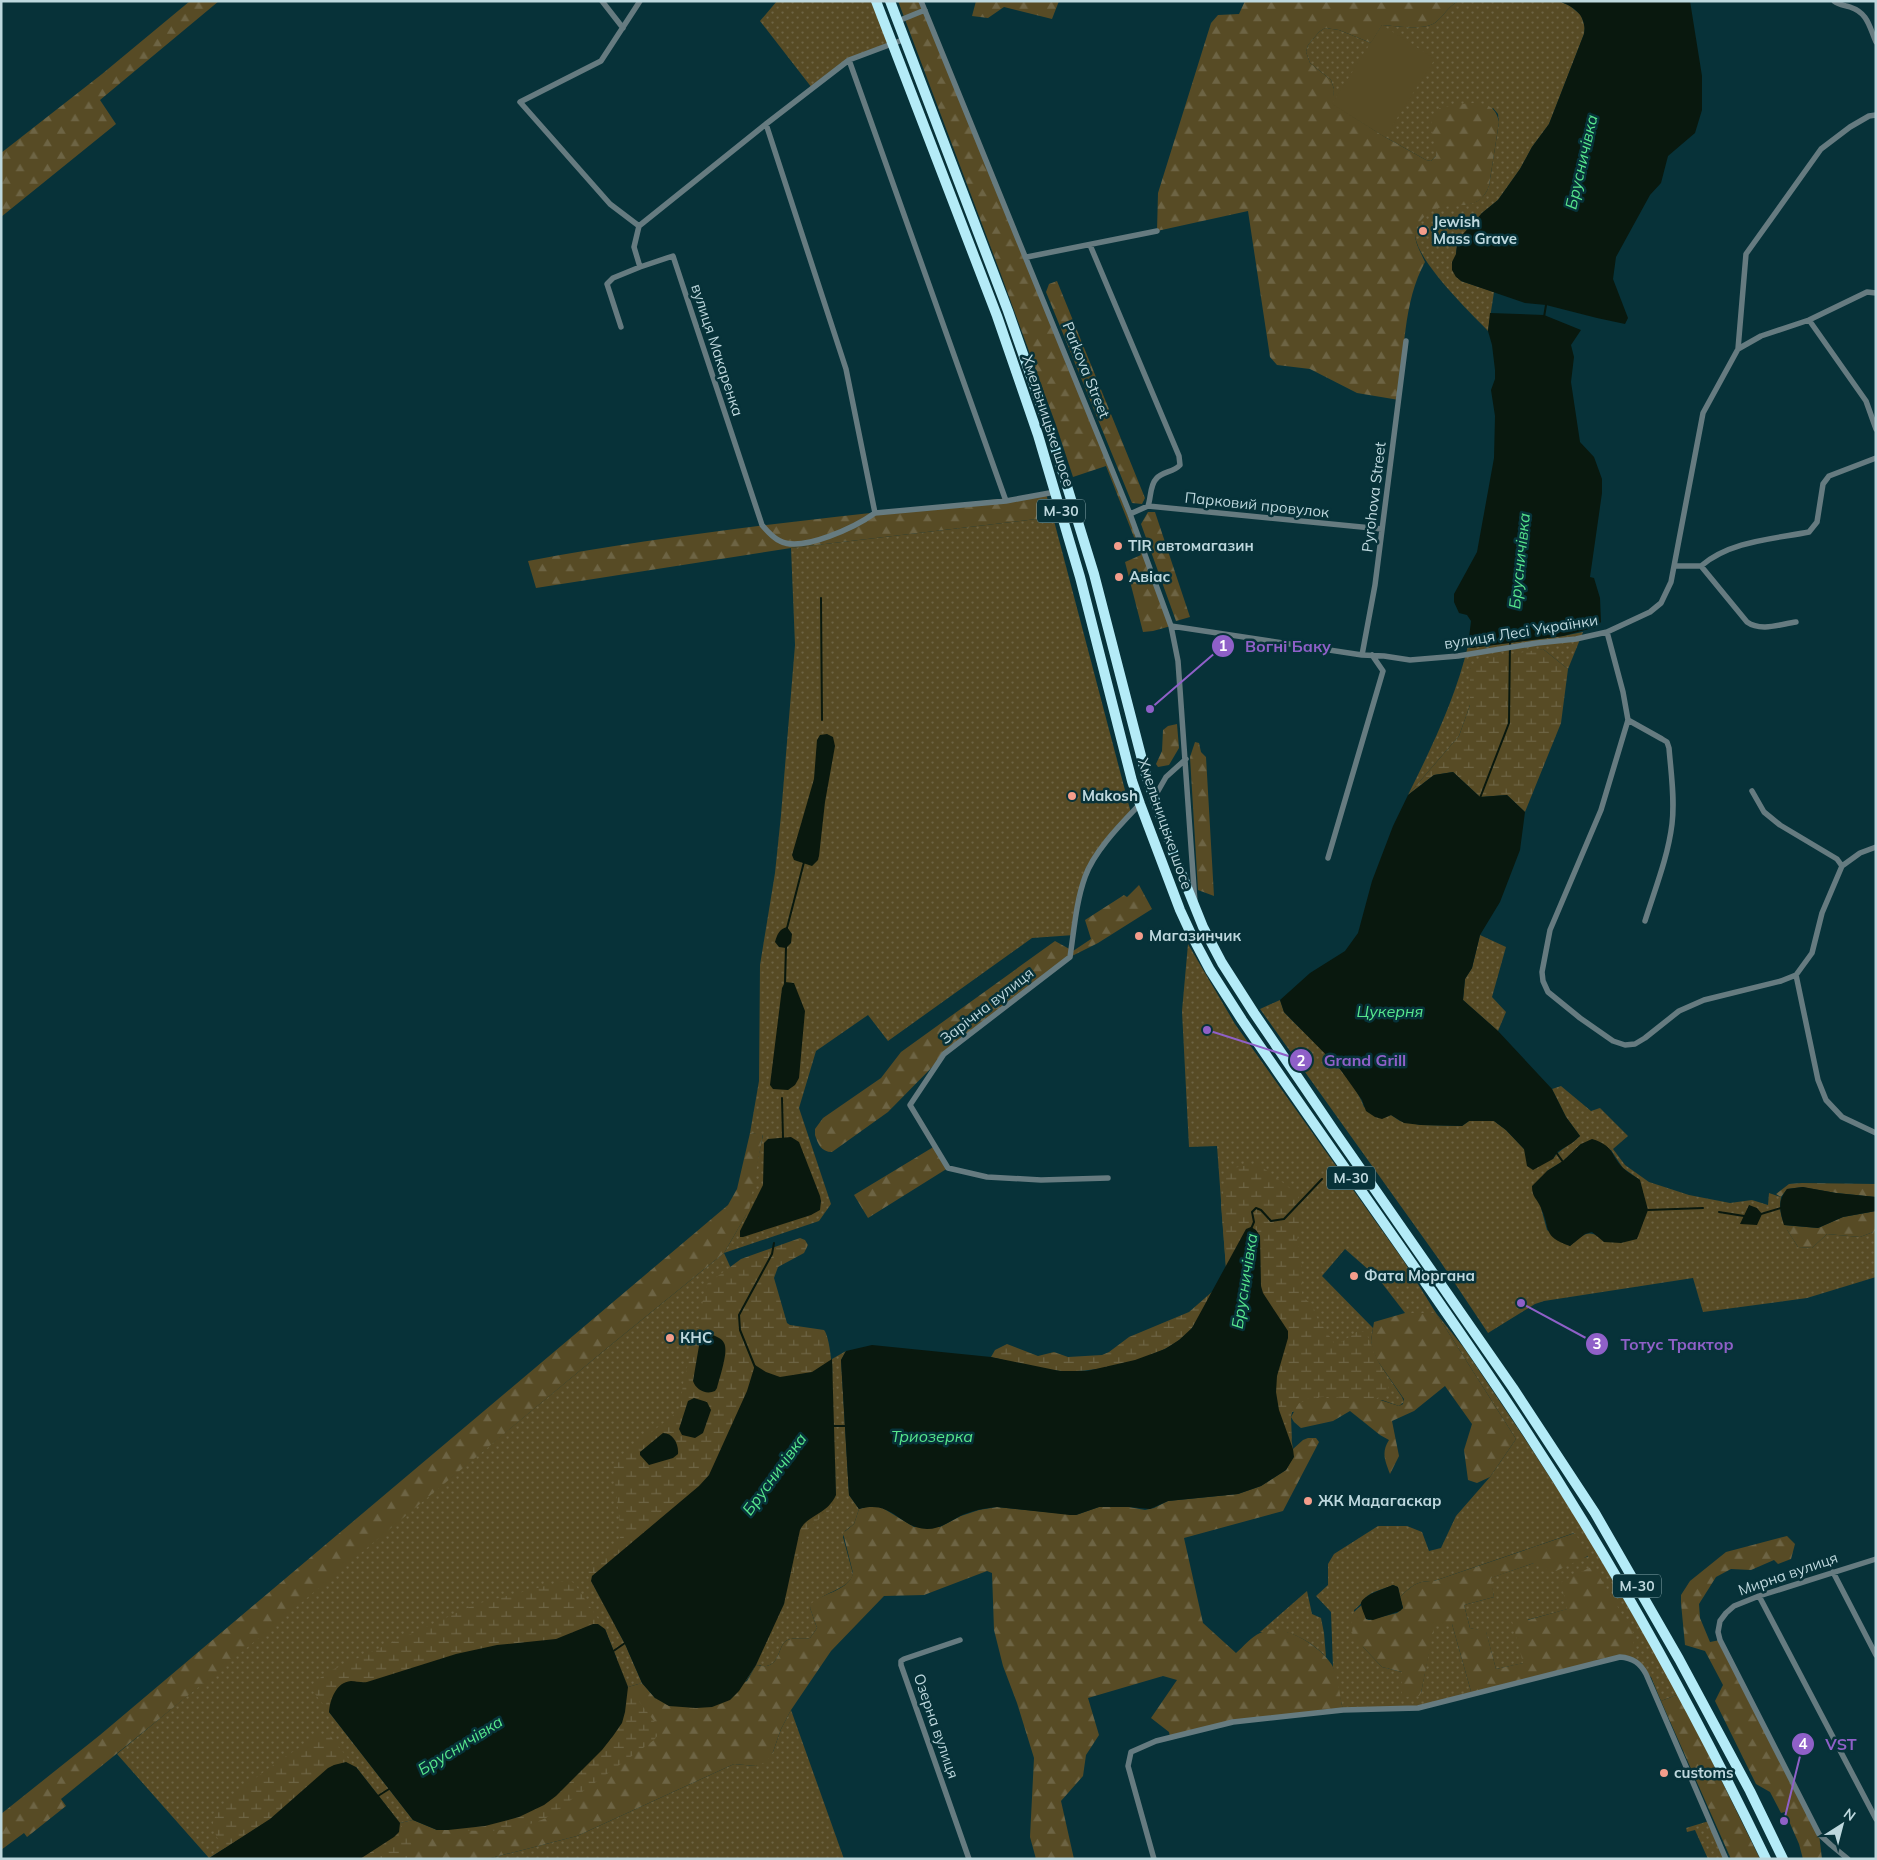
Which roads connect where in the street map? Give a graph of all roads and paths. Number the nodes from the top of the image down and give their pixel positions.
1 (602, 1) edge
2 (640, 1) edge
3 (876, 1) edge
4 (890, 1) edge
5 (921, 1) edge
6 (1834, 1) edge
7 (925, 10) junction
8 (898, 21) junction
9 (623, 28) junction
10 (905, 39) junction
11 (1876, 42) edge
12 (892, 44) junction
13 (849, 60) junction
14 (1876, 114) edge
15 (766, 124) junction
16 (640, 226) junction
17 (1158, 231) dead end
18 (1090, 245) junction
19 (1027, 257) junction
20 (640, 267) junction
21 (1876, 293) edge
22 (1809, 320) junction
23 (621, 327) dead end
24 (1406, 341) dead end
25 (1738, 349) junction
26 (1876, 429) edge
27 (1876, 458) edge
28 (1055, 492) junction
29 (1006, 501) junction
30 (1148, 506) junction
31 (875, 513) junction
32 (1130, 514) junction
33 (1382, 529) junction
34 (1675, 566) junction
35 (1701, 566) junction
36 (1796, 622) dead end
37 (1171, 626) junction
38 (1608, 632) junction
39 (1362, 655) junction
40 (1372, 655) junction
41 (1628, 720) junction
42 (1186, 759) junction
43 (1752, 791) dead end
44 (1154, 799) junction
45 (1140, 804) junction
46 (1876, 847) edge
47 (1328, 858) dead end
48 (1842, 866) junction
49 (1195, 910) junction
50 (1645, 921) dead end
51 (1796, 975) junction
52 (1876, 1133) edge
53 (1108, 1178) dead end
54 (1876, 1559) edge
55 (1833, 1572) junction
56 (1759, 1596) junction
57 (960, 1640) dead end
58 (1876, 1655) edge
59 (1876, 1819) edge
60 (969, 1859) edge
61 (1154, 1859) edge
62 (1726, 1859) edge
63 (1766, 1859) edge
64 (1783, 1859) edge
65 (1848, 1859) edge

1 - 9 street
2 - 9 street
3 - 12 highway, Хмельницьке шосе / М-30
4 - 8 highway, Хмельницьке шосе / М-30
5 - 7 street, Parkova Street
6 - 11 street
7 - 8 street
7 - 19 street, Parkova Street
8 - 10 highway, Хмельницьке шосе / М-30
9 - 16 street
10 - 12 street
10 - 44 highway, Хмельницьке шосе / М-30
12 - 13 street
12 - 28 highway, Хмельницьке шосе / М-30
13 - 15 street
13 - 29 street
14 - 25 street
15 - 16 street
15 - 31 street
16 - 20 street
17 - 18 street
18 - 19 street
18 - 30 street
19 - 32 street, Parkova Street
20 - 23 street
20 - 31 street, вулиця Макаренка
21 - 22 street
22 - 25 street
22 - 26 street
24 - 33 street, Pyrohova Street
25 - 34 street, вулиця Лесі Українки
27 - 35 street
28 - 29 street
28 - 45 highway, Хмельницьке шосе / М-30
29 - 31 street
30 - 32 street, Парковий провулок
30 - 33 street, Парковий провулок
32 - 37 street, Parkova Street
33 - 39 street, Pyrohova Street
34 - 35 street
34 - 38 street, вулиця Лесі Українки
35 - 36 street
37 - 39 street, вулиця Лесі Українки
37 - 42 street, Parkova Street
38 - 40 street, вулиця Лесі Українки
38 - 41 street
39 - 40 street, вулиця Лесі Українки
40 - 47 street
41 - 50 street
41 - 51 street
42 - 44 street
42 - 49 street, Parkova Street
43 - 48 street
44 - 45 highway
44 - 49 highway, Хмельницьке шосе / М-30
45 - 53 street, Зарічна вулиця
45 - 63 highway, Хмельницьке шосе / М-30
46 - 48 street
48 - 51 street
49 - 64 highway, Хмельницьке шосе / М-30
51 - 52 street
54 - 55 street, Мирна вулиця
55 - 56 street, Мирна вулиця
55 - 58 street
56 - 59 street
56 - 65 street, Мирна вулиця
57 - 60 street, Озерна вулиця
61 - 62 street

